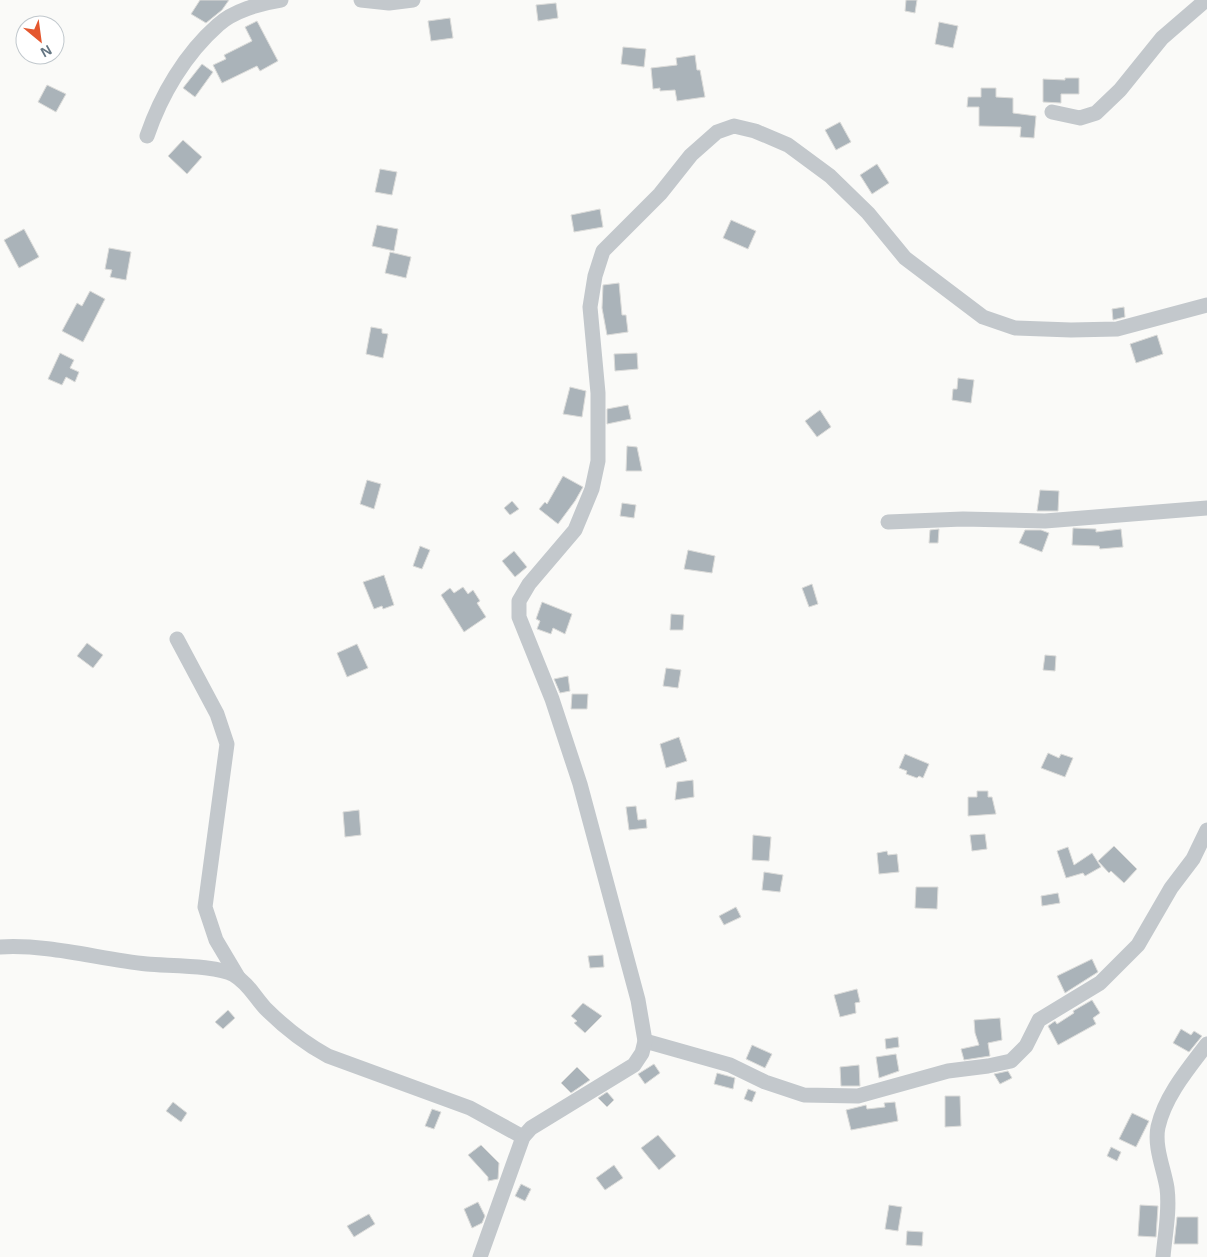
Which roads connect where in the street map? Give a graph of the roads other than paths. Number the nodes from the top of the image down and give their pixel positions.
1 (281, 0) edge
2 (361, 0) edge
3 (413, 0) edge
4 (1206, 0) edge
5 (1052, 112) dead end
6 (147, 136) dead end
7 (1207, 305) edge
8 (1207, 508) edge
9 (888, 522) dead end
10 (177, 639) dead end
11 (1207, 830) edge
12 (0, 947) edge
13 (238, 977) junction
14 (646, 1041) junction
15 (1206, 1044) edge
16 (522, 1137) junction
17 (480, 1257) edge
18 (1163, 1257) edge

1 - 6 street
2 - 3 street
4 - 5 street
7 - 14 street
8 - 9 street
10 - 13 street
11 - 14 street
12 - 13 street
13 - 16 street
14 - 16 street
15 - 18 street
16 - 17 street

